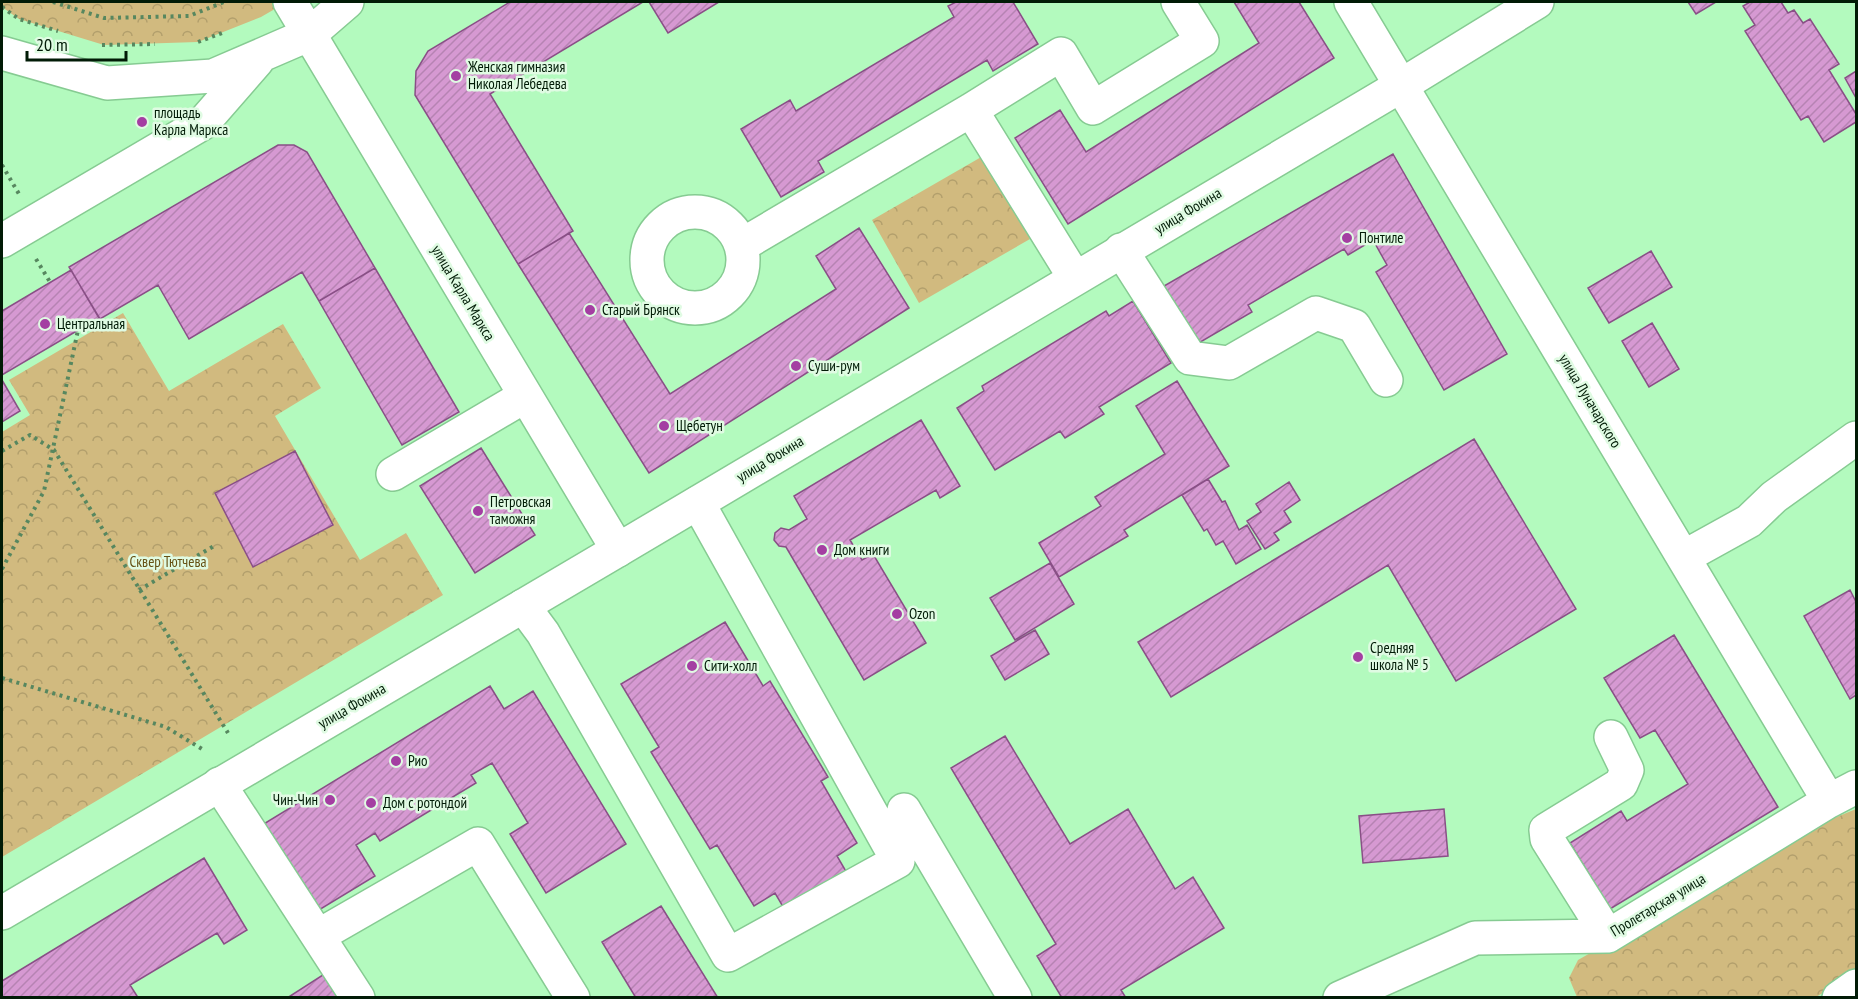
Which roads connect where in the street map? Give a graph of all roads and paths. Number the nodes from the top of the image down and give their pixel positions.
1 (53, 2) edge
2 (224, 2) edge
3 (290, 2) edge
4 (347, 2) edge
5 (1178, 2) edge
6 (1351, 2) edge
7 (1537, 2) edge
8 (2, 7) edge
9 (226, 31) dead end
10 (62, 32) dead end
11 (310, 34) junction
12 (93, 42) dead end
13 (186, 43) dead end
14 (163, 44) dead end
15 (2, 52) edge
16 (261, 56) junction
17 (1402, 85) junction
18 (971, 110) junction
19 (2, 241) edge
20 (742, 245) dead end
21 (1121, 250) junction
22 (1075, 278) junction
23 (78, 330) dead end
24 (1386, 380) dead end
25 (525, 396) junction
26 (1857, 438) edge
27 (2, 450) edge
28 (54, 450) junction
29 (393, 474) dead end
30 (698, 502) junction
31 (214, 546) dead end
32 (618, 550) junction
33 (1683, 557) junction
34 (2, 569) edge
35 (139, 590) junction
36 (523, 606) junction
37 (2, 678) edge
38 (228, 733) dead end
39 (1611, 737) dead end
40 (202, 749) dead end
41 (219, 784) junction
42 (1843, 794) edge
43 (904, 810) dead end
44 (2, 913) edge
45 (318, 936) junction
46 (1608, 936) junction
47 (1857, 986) edge
48 (358, 998) edge
49 (573, 998) edge
50 (1015, 998) edge
51 (1340, 998) edge
52 (1839, 998) edge

1 - 2 path
3 - 11 street, улица Карла Маркса
4 - 11 street
5 - 18 street
6 - 17 street, улица Луначарского
7 - 17 street, улица Фокина
8 - 10 path
9 - 13 path
11 - 16 street
11 - 25 street, улица Карла Маркса
12 - 14 path
15 - 16 street
16 - 19 street
17 - 21 street, улица Фокина
17 - 33 street, улица Луначарского
18 - 20 street
18 - 22 street
21 - 22 street, улица Фокина
21 - 24 street
22 - 30 street, улица Фокина
23 - 28 path
25 - 29 street
25 - 32 street, улица Карла Маркса
26 - 33 street
27 - 28 path
28 - 34 path
28 - 35 path
30 - 32 street, улица Фокина
30 - 36 street
31 - 35 path
32 - 36 street, улица Фокина
33 - 42 street, улица Луначарского
35 - 38 path
36 - 41 street, улица Фокина
37 - 40 path
39 - 46 street
41 - 44 street, улица Фокина
41 - 45 street
42 - 46 street, Пролетарская улица
43 - 50 street
45 - 48 street
45 - 49 street
46 - 51 street, Пролетарская улица
47 - 52 street

